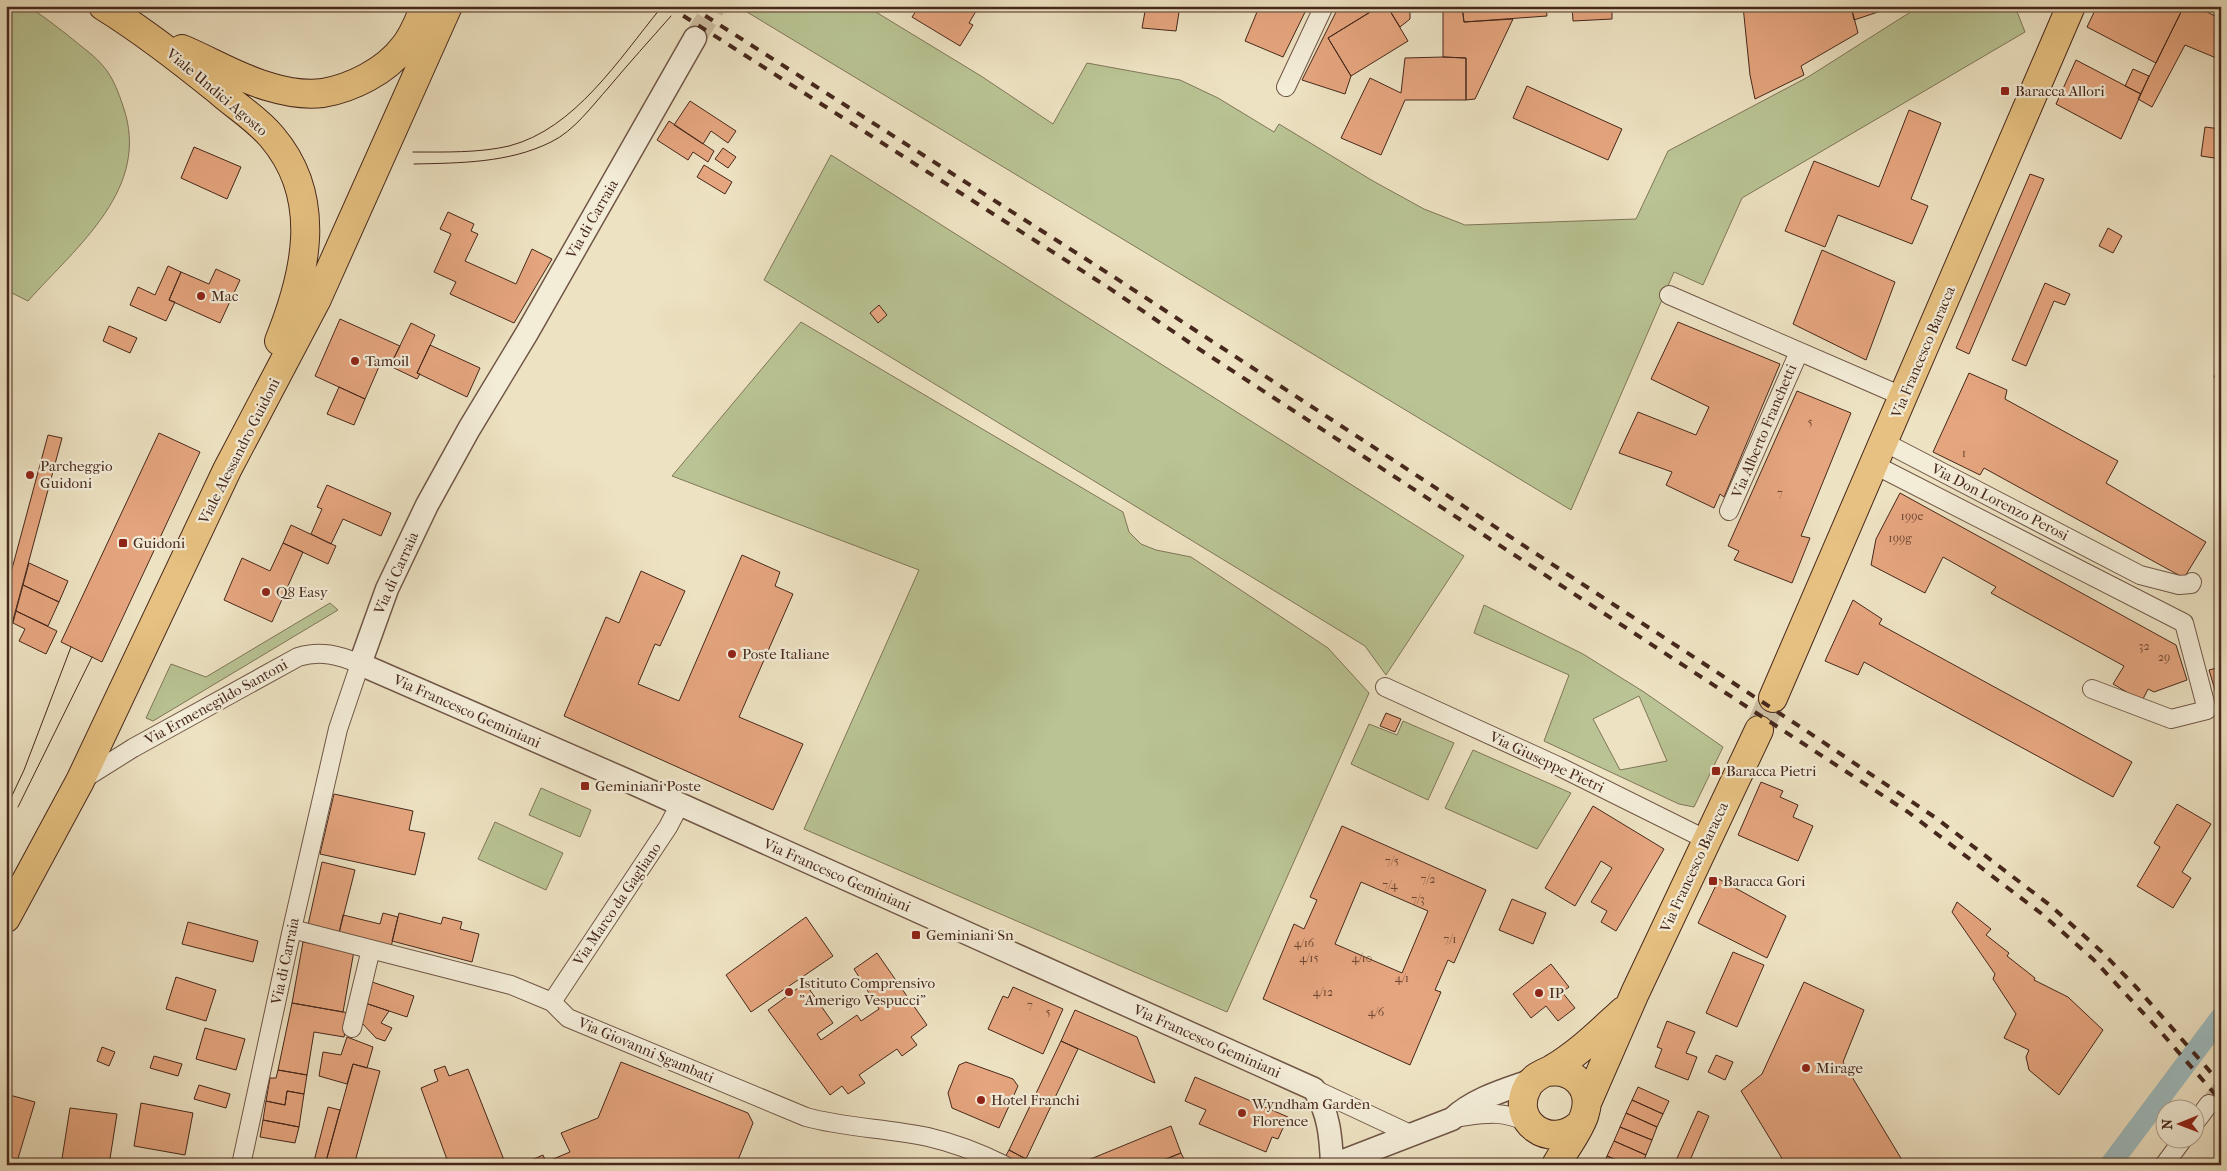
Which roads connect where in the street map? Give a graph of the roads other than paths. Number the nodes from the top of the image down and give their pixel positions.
1 (104, 6) edge
2 (448, 6) edge
3 (1324, 6) edge
4 (2071, 6) edge
5 (420, 18) edge
6 (142, 31) junction
7 (695, 38) tunnel mouth
8 (1286, 87) dead end
9 (1669, 295) dead end
10 (1798, 352) junction
11 (1904, 397) junction
12 (1880, 454) junction
13 (227, 470) junction
14 (1729, 511) dead end
15 (2115, 562) junction
16 (2096, 578) junction
17 (2192, 582) dead end
18 (360, 664) junction
19 (1385, 687) dead end
20 (2092, 689) dead end
21 (1773, 698) tunnel mouth
22 (1759, 730) tunnel mouth
23 (80, 781) junction
24 (680, 804) junction
25 (1707, 840) junction
26 (6, 879) edge
27 (6, 918) edge
28 (292, 929) junction
29 (371, 949) junction
30 (552, 1002) junction
31 (1630, 1005) junction
32 (352, 1028) dead end
33 (1540, 1076) junction
34 (1314, 1089) junction
35 (2209, 1104) tunnel mouth
36 (2204, 1111) edge
37 (1583, 1114) junction
38 (1452, 1118) junction
39 (1532, 1126) junction
40 (1410, 1134) junction
41 (2177, 1148) edge
42 (241, 1165) edge
43 (1004, 1165) edge
44 (1332, 1165) edge
45 (1548, 1165) edge
46 (1556, 1165) edge
47 (2164, 1165) edge

1 - 6 main road, Viale Undici Agosto
2 - 13 main road, Viale Alessandro Guidoni
3 - 8 street
4 - 11 main road, Via Francesco Baracca
5 - 6 main road, Viale Undici Agosto
6 - 13 main road, Viale Undici Agosto
7 - 18 street, Via di Carraia
9 - 10 street, Via Alberto Franchetti
10 - 11 street, Via Alberto Franchetti
10 - 14 street, Via Alberto Franchetti
11 - 12 main road, Via Francesco Baracca
12 - 15 street, Via Don Lorenzo Perosi
12 - 16 street, Via Don Lorenzo Perosi
12 - 21 main road, Via Francesco Baracca
13 - 23 main road, Viale Alessandro Guidoni
15 - 16 street
15 - 17 street, Via Don Lorenzo Perosi
16 - 20 street, Via Don Lorenzo Perosi
18 - 23 street, Via Ermenegildo Santoni
18 - 24 street, Via Francesco Geminiani
18 - 28 street, Via di Carraia
19 - 25 street, Via Giuseppe Pietri
22 - 25 main road, Via Francesco Baracca
23 - 26 main road
23 - 27 main road, Viale Alessandro Guidoni
24 - 30 street, Via Marco da Gagliano
24 - 34 street, Via Francesco Geminiani
25 - 31 main road, Via Francesco Baracca
28 - 29 street, Via Giovanni Sgambati
28 - 42 street, Via di Carraia
29 - 30 street, Via Giovanni Sgambati
29 - 32 street
30 - 43 street, Via Giovanni Sgambati
31 - 33 main road, Via Francesco Baracca
31 - 37 main road, Via Francesco Baracca
33 - 37 main road
33 - 38 street
33 - 39 main road
34 - 40 street, Via Francesco Geminiani
34 - 44 street
35 - 36 street
37 - 39 main road
37 - 46 main road, Via Francesco Baracca
38 - 39 street
38 - 40 street
39 - 45 main road
40 - 44 street
41 - 47 street

